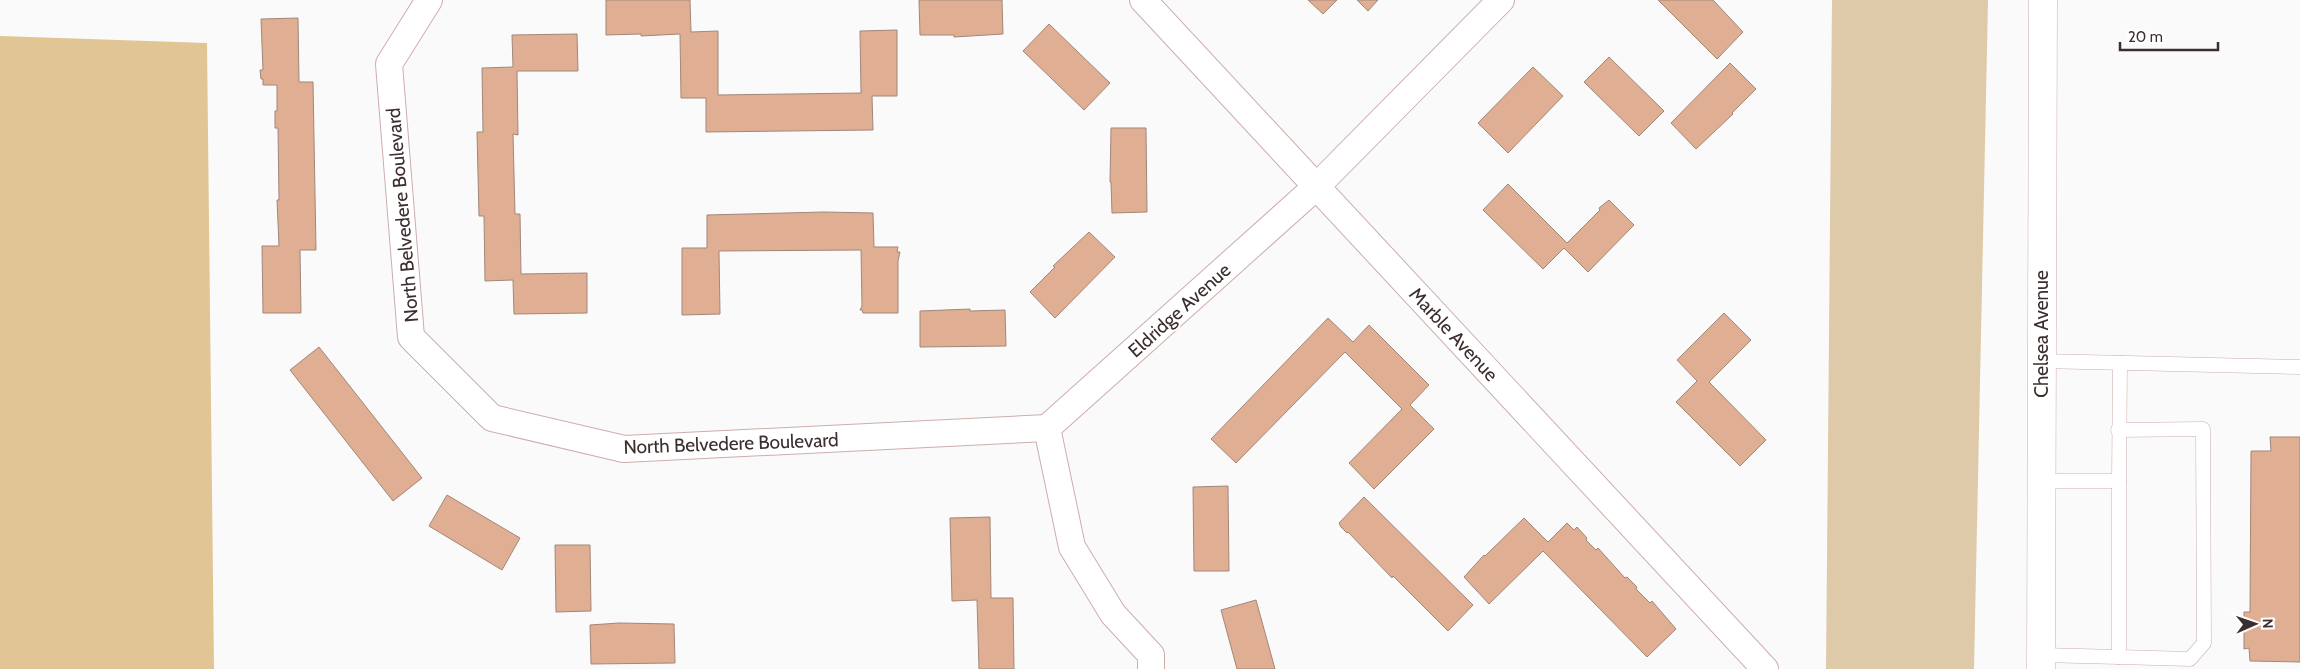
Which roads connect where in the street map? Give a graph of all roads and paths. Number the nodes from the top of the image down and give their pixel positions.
1 (429, 0) edge
2 (1143, 0) edge
3 (1501, 0) edge
4 (2043, 0) edge
5 (1317, 186) junction
6 (2041, 361) junction
7 (2120, 363) junction
8 (2300, 367) edge
9 (1047, 428) junction
10 (2118, 430) junction
11 (2041, 481) junction
12 (2119, 481) junction
13 (2119, 658) junction
14 (2041, 662) edge
15 (1151, 669) edge
16 (1765, 669) edge

1 - 9 street, North Belvedere Boulevard
2 - 5 street, Marble Avenue
3 - 5 street, Eldridge Avenue
4 - 6 main road, Chelsea Avenue
5 - 9 street, Eldridge Avenue
5 - 16 street, Marble Avenue
6 - 7 lane
6 - 11 main road, Chelsea Avenue
7 - 8 lane
7 - 10 lane
9 - 15 street
10 - 12 lane
10 - 13 lane
11 - 12 lane
11 - 14 main road, Chelsea Avenue
12 - 13 lane
13 - 14 lane

